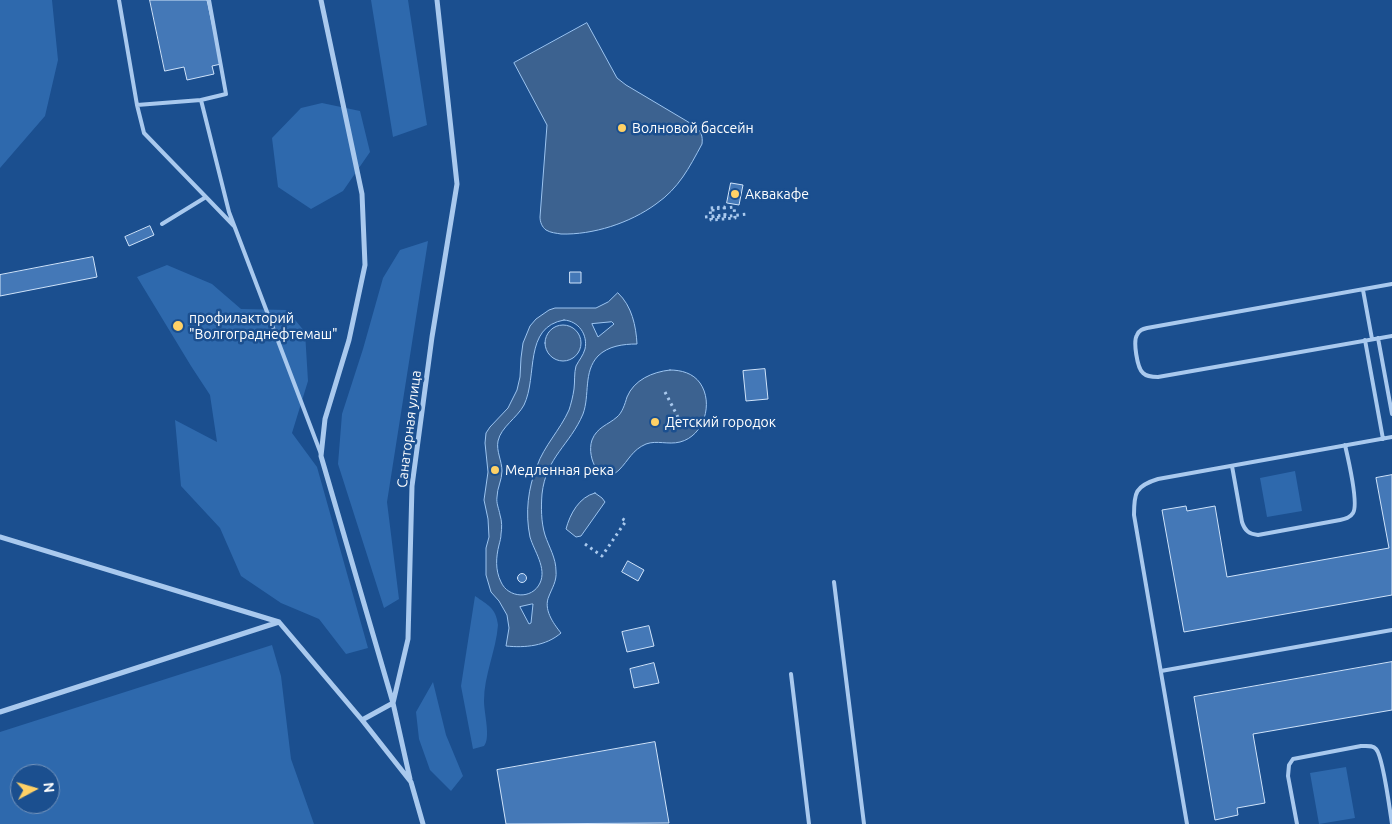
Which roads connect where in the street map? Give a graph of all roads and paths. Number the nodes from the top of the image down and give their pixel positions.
1 (119, 0) edge
2 (209, 0) edge
3 (321, 0) edge
4 (437, 0) edge
5 (201, 100) junction
6 (137, 105) junction
7 (206, 197) junction
8 (748, 214) dead end
9 (705, 217) dead end
10 (162, 224) dead end
11 (234, 227) junction
12 (1392, 284) edge
13 (1363, 290) junction
14 (1392, 336) edge
15 (1378, 338) junction
16 (1372, 339) junction
17 (1365, 340) junction
18 (665, 392) dead end
19 (1392, 414) edge
20 (681, 423) dead end
21 (1392, 437) edge
22 (1382, 439) junction
23 (1345, 445) junction
24 (321, 456) junction
25 (1232, 466) junction
26 (621, 518) dead end
27 (0, 537) edge
28 (585, 544) dead end
29 (834, 582) dead end
30 (279, 622) junction
31 (1392, 630) edge
32 (1161, 671) junction
33 (791, 674) dead end
34 (393, 703) junction
35 (0, 712) edge
36 (362, 720) junction
37 (411, 782) junction
38 (423, 824) edge
39 (810, 824) edge
40 (864, 824) edge
41 (1187, 824) edge
42 (1297, 824) edge
43 (1392, 824) edge

1 - 6 lane
2 - 5 lane
3 - 24 street
4 - 34 street, Санаторная улица
5 - 6 lane
5 - 11 lane
6 - 7 lane
7 - 10 lane
7 - 11 lane
8 - 9 path
11 - 24 lane
12 - 13 lane
13 - 16 lane
13 - 17 lane
14 - 15 lane
15 - 16 lane
15 - 19 lane
16 - 17 lane
17 - 22 lane
18 - 20 path
21 - 22 lane
22 - 23 lane
23 - 25 lane
23 - 25 lane
24 - 34 street
25 - 32 lane
26 - 28 path
27 - 30 street
29 - 40 lane
30 - 35 street
30 - 36 street
31 - 32 lane
32 - 41 lane
33 - 39 lane
34 - 36 street
34 - 37 street
36 - 37 street
37 - 38 street
42 - 43 lane

